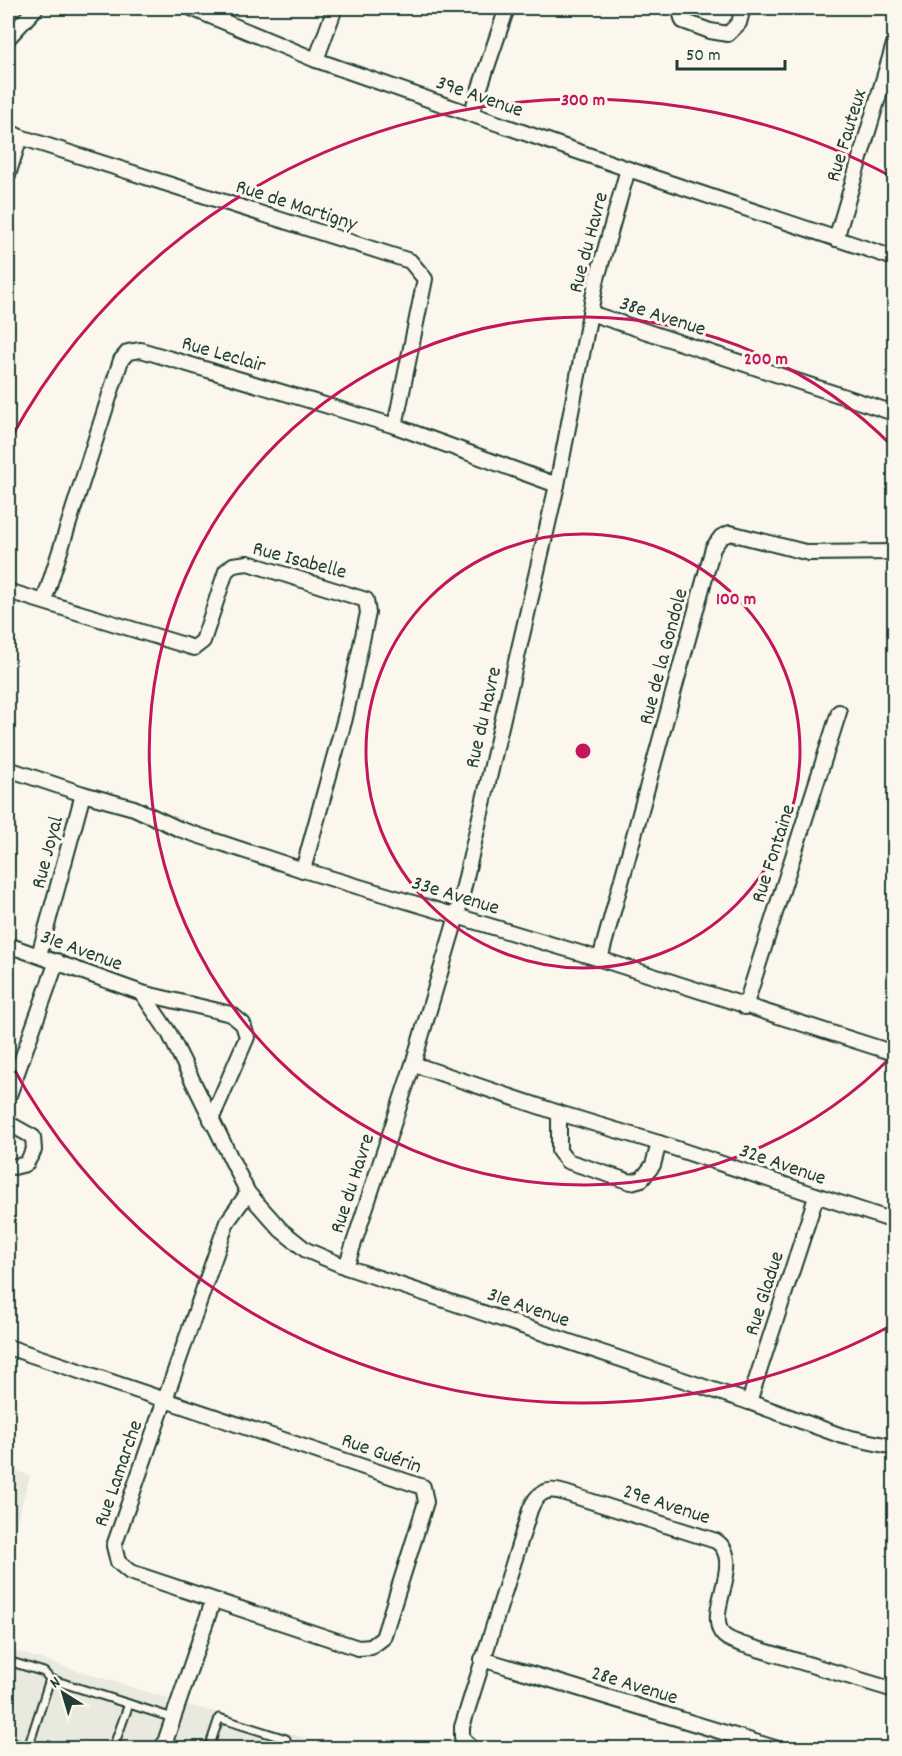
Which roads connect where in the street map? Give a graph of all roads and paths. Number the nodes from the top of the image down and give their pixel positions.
1 (36, 8) edge
2 (191, 8) edge
3 (335, 8) edge
4 (507, 8) edge
5 (679, 8) edge
6 (743, 8) edge
7 (8, 38) edge
8 (894, 44) edge
9 (316, 60) junction
10 (471, 114) junction
11 (14, 134) edge
12 (628, 169) junction
13 (8, 175) edge
14 (836, 239) junction
15 (894, 258) edge
16 (590, 313) junction
17 (894, 413) edge
18 (395, 426) junction
19 (557, 485) junction
20 (894, 552) edge
21 (8, 591) edge
22 (44, 601) junction
23 (839, 712) dead end
24 (8, 769) edge
25 (83, 794) junction
26 (303, 870) junction
27 (457, 916) junction
28 (8, 945) edge
29 (39, 955) junction
30 (600, 959) junction
31 (57, 961) junction
32 (142, 993) junction
33 (745, 1007) junction
34 (894, 1053) edge
35 (412, 1064) junction
36 (8, 1098) edge
37 (559, 1113) junction
38 (211, 1120) junction
39 (8, 1123) edge
40 (658, 1143) junction
41 (8, 1165) edge
42 (248, 1192) junction
43 (816, 1197) junction
44 (894, 1221) edge
45 (345, 1267) junction
46 (8, 1347) edge
47 (165, 1399) junction
48 (749, 1402) junction
49 (894, 1447) edge
50 (8, 1465) edge
51 (8, 1478) edge
52 (213, 1600) junction
53 (483, 1659) junction
54 (8, 1661) edge
55 (51, 1679) junction
56 (894, 1690) edge
57 (129, 1704) junction
58 (173, 1718) junction
59 (8, 1741) edge
60 (27, 1749) edge
61 (113, 1749) edge
62 (163, 1749) edge
63 (209, 1749) edge
64 (283, 1749) edge
65 (471, 1749) edge
66 (775, 1749) edge

1 - 7 street
2 - 9 street, 39e Avenue
3 - 9 street
4 - 10 street
5 - 6 street
8 - 14 street, Rue Fauteux
9 - 10 street, 39e Avenue
10 - 12 street, 39e Avenue
11 - 13 street
11 - 18 street, Rue de Martigny
12 - 14 street, 39e Avenue
12 - 16 street, Rue du Havre
14 - 15 street, 39e Avenue
16 - 17 street, 38e Avenue
16 - 19 street, Rue du Havre
18 - 19 street, Rue Leclair
18 - 22 street, Rue Leclair
19 - 27 street, Rue du Havre
20 - 30 street, Rue de la Gondole
21 - 22 street, Rue Isabelle
22 - 26 street, Rue Isabelle
23 - 33 street, Rue Fontaine
24 - 25 street, 33e Avenue
25 - 26 street, 33e Avenue
25 - 29 street, Rue Joyal
26 - 27 street, 33e Avenue
27 - 30 street, 33e Avenue
27 - 35 street, Rue du Havre
28 - 29 street, 31e Avenue
29 - 31 street, 31e Avenue
30 - 33 street, 33e Avenue
31 - 32 street, 31e Avenue
31 - 36 street
32 - 38 street, 31e Avenue
32 - 38 street, 31e Avenue
33 - 34 street, 33e Avenue
35 - 37 street, 32e Avenue
35 - 45 street, Rue du Havre
37 - 40 street, 32e Avenue
37 - 40 street
38 - 42 street, 31e Avenue
39 - 41 street
40 - 43 street, 32e Avenue
42 - 45 street, 31e Avenue
42 - 47 street, Rue Lamarche
43 - 44 street, 32e Avenue
43 - 48 street, Rue Gladue
45 - 48 street, 31e Avenue
46 - 47 street, Rue Guérin
47 - 52 street, Rue Lamarche
47 - 52 street, Rue Guérin
48 - 49 street, 31e Avenue
50 - 51 lane
52 - 58 street
53 - 56 street, 29e Avenue
53 - 65 street
53 - 66 street, 28e Avenue
54 - 55 lane
55 - 57 lane
55 - 60 lane
57 - 58 lane
57 - 61 lane
58 - 62 street
59 - 60 lane
63 - 64 lane

